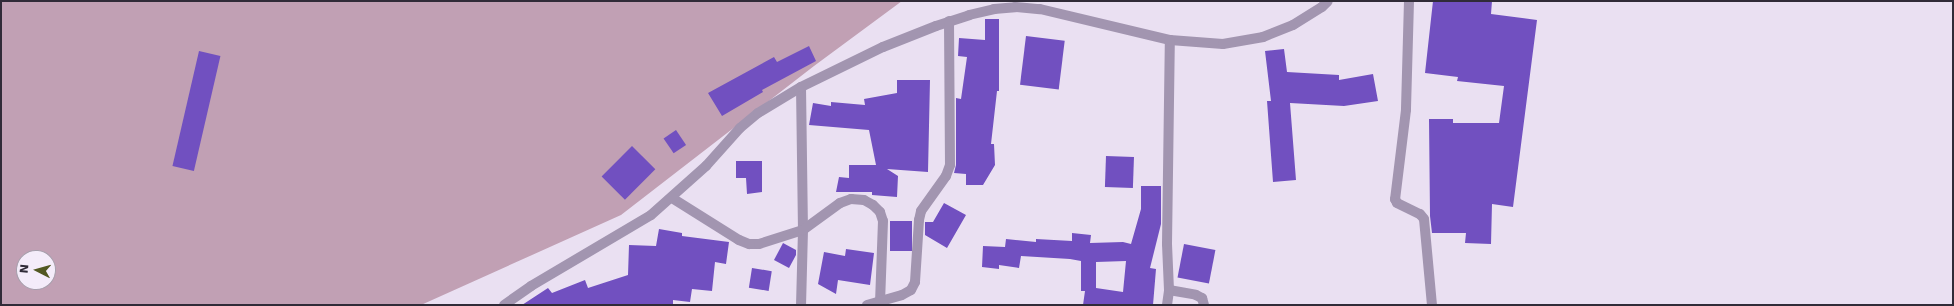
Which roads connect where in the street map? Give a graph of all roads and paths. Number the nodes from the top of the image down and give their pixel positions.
1 (1328, 1) edge
2 (1409, 1) edge
3 (949, 21) junction
4 (1170, 40) junction
5 (801, 87) junction
6 (672, 198) junction
7 (803, 230) junction
8 (1169, 290) junction
9 (880, 301) junction
10 (504, 305) edge
11 (801, 305) edge
12 (867, 305) edge
13 (1167, 305) edge
14 (1204, 305) edge
15 (1432, 305) edge

1 - 4 street
2 - 15 street
3 - 4 street
3 - 5 street
3 - 9 street
4 - 8 street
5 - 6 street
5 - 7 street
6 - 7 street
6 - 10 street
7 - 9 street
7 - 11 street
8 - 13 street
8 - 14 street
9 - 12 street

